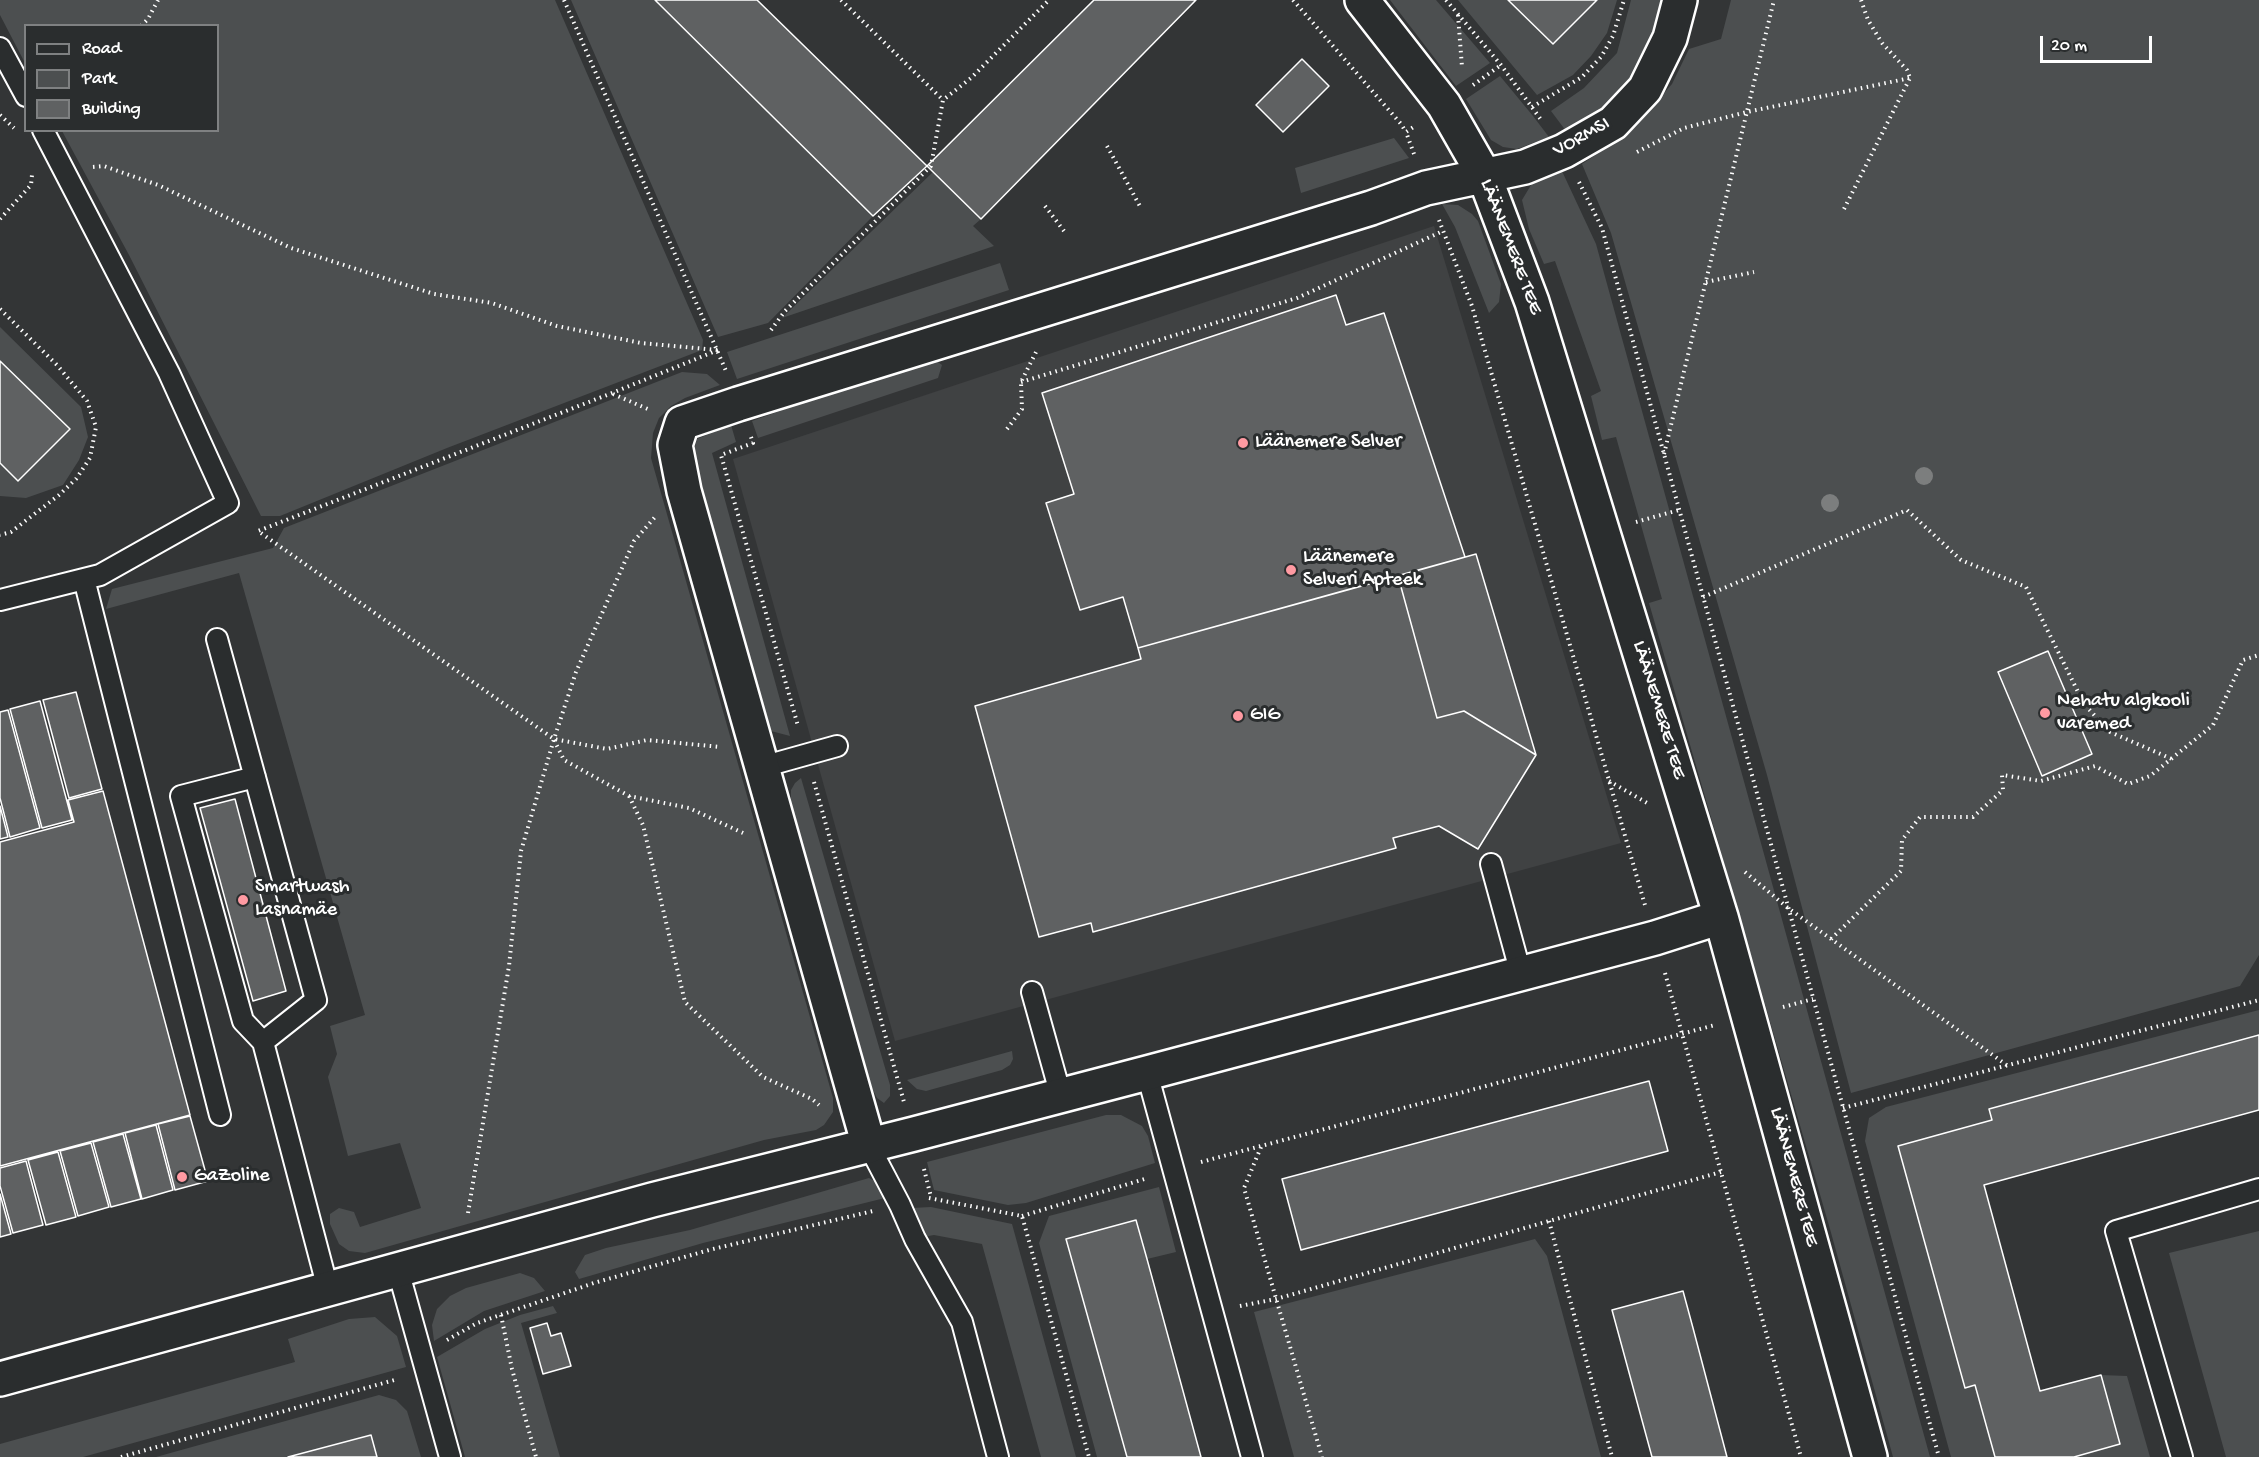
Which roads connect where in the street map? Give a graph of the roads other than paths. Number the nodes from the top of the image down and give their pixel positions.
1 (1362, 0) edge
2 (1680, 0) edge
3 (0, 48) edge
4 (24, 92) edge
5 (44, 132) edge
6 (1484, 175) junction
7 (84, 579) junction
8 (0, 600) edge
9 (216, 639) dead end
10 (837, 746) dead end
11 (759, 759) junction
12 (255, 777) junction
13 (1491, 864) dead end
14 (1721, 917) junction
15 (1521, 974) junction
16 (1032, 992) dead end
17 (263, 1042) junction
18 (1147, 1073) junction
19 (1061, 1096) junction
20 (220, 1114) dead end
21 (869, 1146) junction
22 (2259, 1189) edge
23 (398, 1270) junction
24 (328, 1289) junction
25 (0, 1379) edge
26 (450, 1457) edge
27 (998, 1457) edge
28 (1252, 1457) edge
29 (1870, 1457) edge
30 (2182, 1457) edge

1 - 6 street, LÄÄNEMERE TEE
2 - 6 street, VORMSI
3 - 4 lane
5 - 7 lane
6 - 11 street, VORMSI
6 - 14 street, LÄÄNEMERE TEE
7 - 8 lane
7 - 20 lane
9 - 12 lane
10 - 11 lane
11 - 21 street
12 - 17 lane
12 - 17 lane
13 - 15 lane
14 - 15 street
14 - 29 street, LÄÄNEMERE TEE
15 - 18 street
16 - 19 lane
17 - 24 lane
18 - 19 street
18 - 28 lane
19 - 21 street
21 - 23 street
21 - 27 lane
22 - 30 lane
23 - 24 street
23 - 26 lane
24 - 25 street

